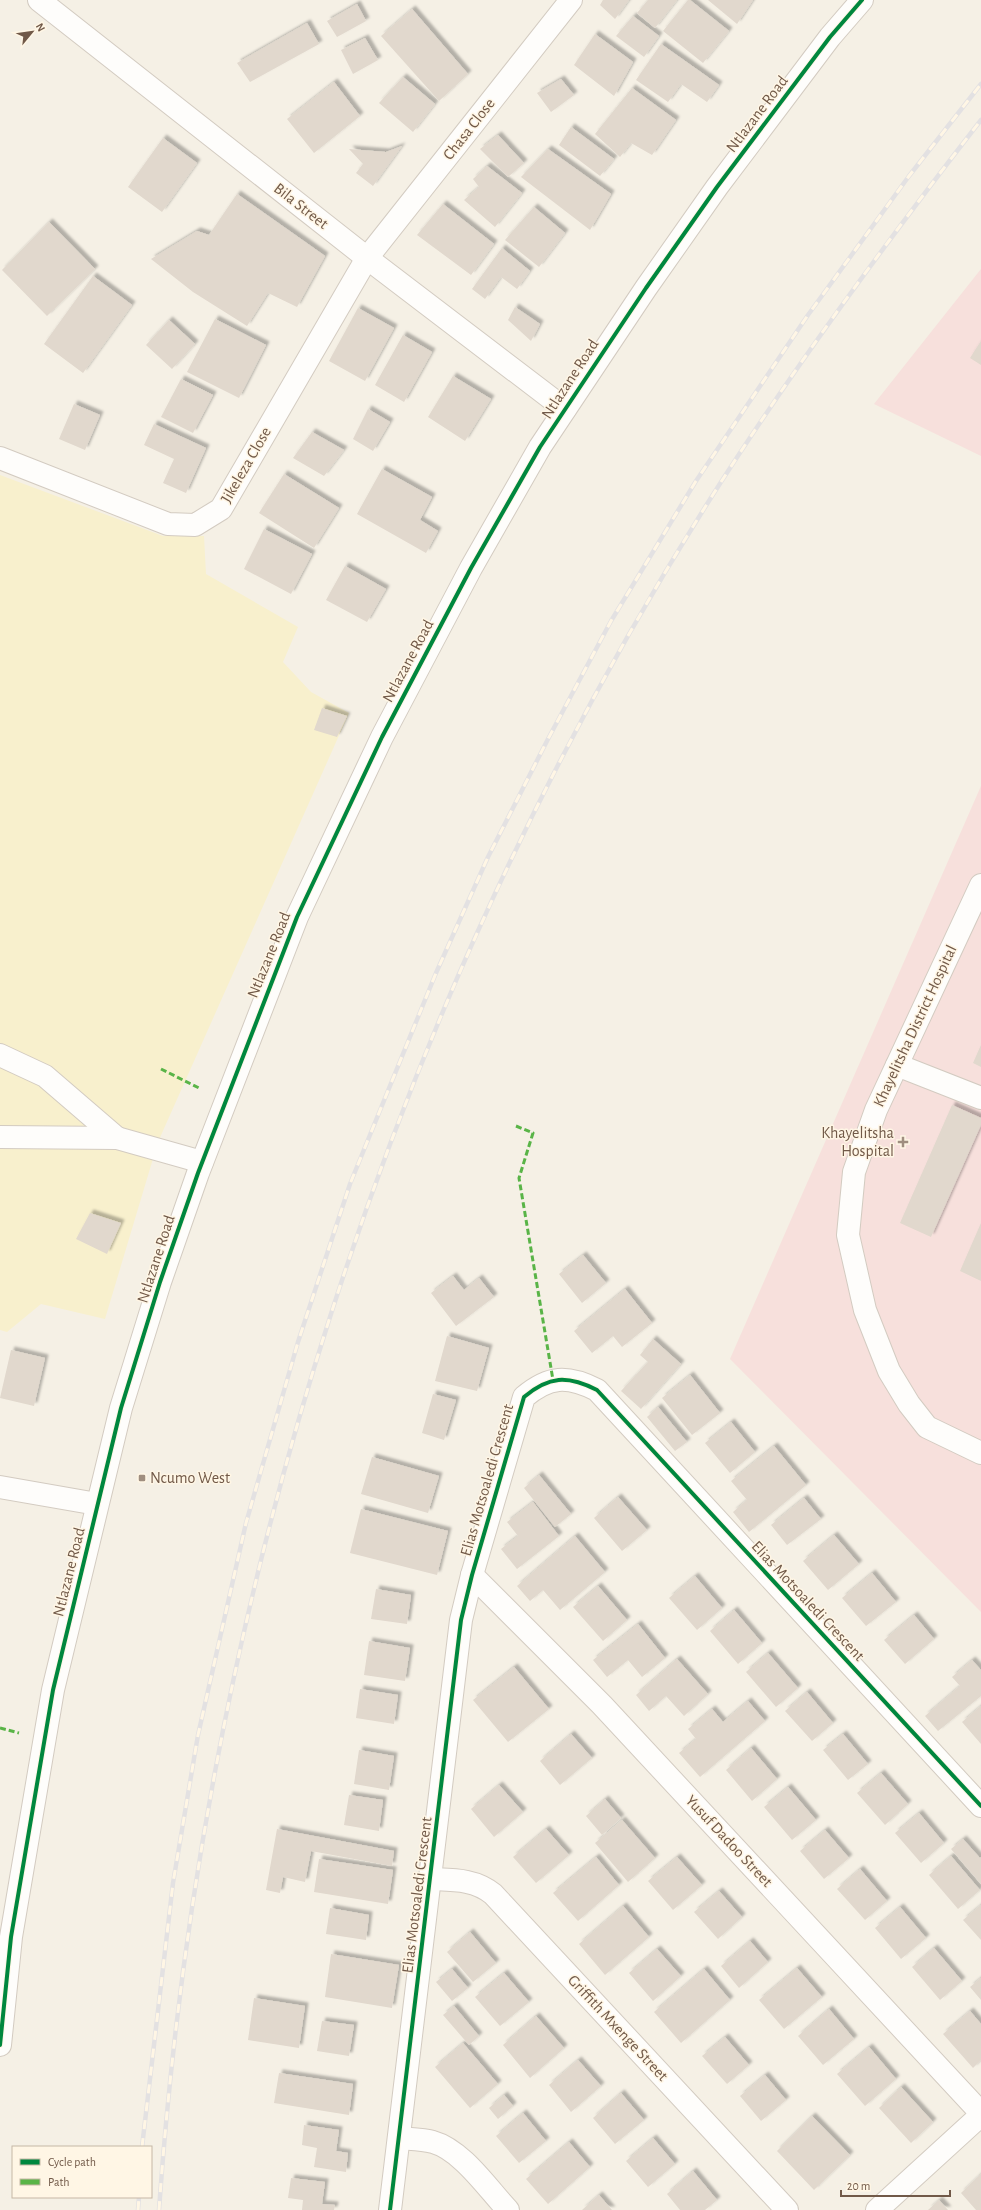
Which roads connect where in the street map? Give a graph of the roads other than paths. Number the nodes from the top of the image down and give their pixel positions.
1 (39, 0) edge
2 (571, 0) edge
3 (862, 0) edge
4 (367, 258) junction
5 (566, 409) junction
6 (0, 458) edge
7 (981, 885) edge
8 (0, 1055) edge
9 (897, 1065) junction
10 (981, 1098) edge
11 (0, 1137) edge
12 (117, 1138) junction
13 (202, 1162) junction
14 (981, 1453) edge
15 (0, 1487) edge
16 (97, 1504) junction
17 (472, 1575) junction
18 (981, 1806) edge
19 (431, 1879) junction
20 (0, 2045) edge
21 (981, 2114) edge
22 (399, 2138) junction
23 (390, 2210) edge
24 (508, 2210) edge
25 (787, 2210) edge
26 (877, 2210) edge

1 - 4 street, Bila Street
2 - 4 street, Chasa Close
3 - 5 street, Ntlazane Road
4 - 5 street, Bila Street
4 - 6 street, Jikeleza Close
5 - 13 street, Ntlazane Road
7 - 9 street, Khayelitsha District Hospital
8 - 12 street
9 - 10 street
9 - 14 street, Khayelitsha District Hospital
11 - 12 street
12 - 13 street
13 - 16 street, Ntlazane Road
15 - 16 street
16 - 20 street, Ntlazane Road
17 - 18 street, Elias Motsoaledi Crescent
17 - 19 street, Elias Motsoaledi Crescent
17 - 21 street, Yusuf Dadoo Street
19 - 22 street, Elias Motsoaledi Crescent
19 - 25 street, Griffith Mxenge Street
21 - 26 street
22 - 23 street, Elias Motsoaledi Crescent
22 - 24 street

